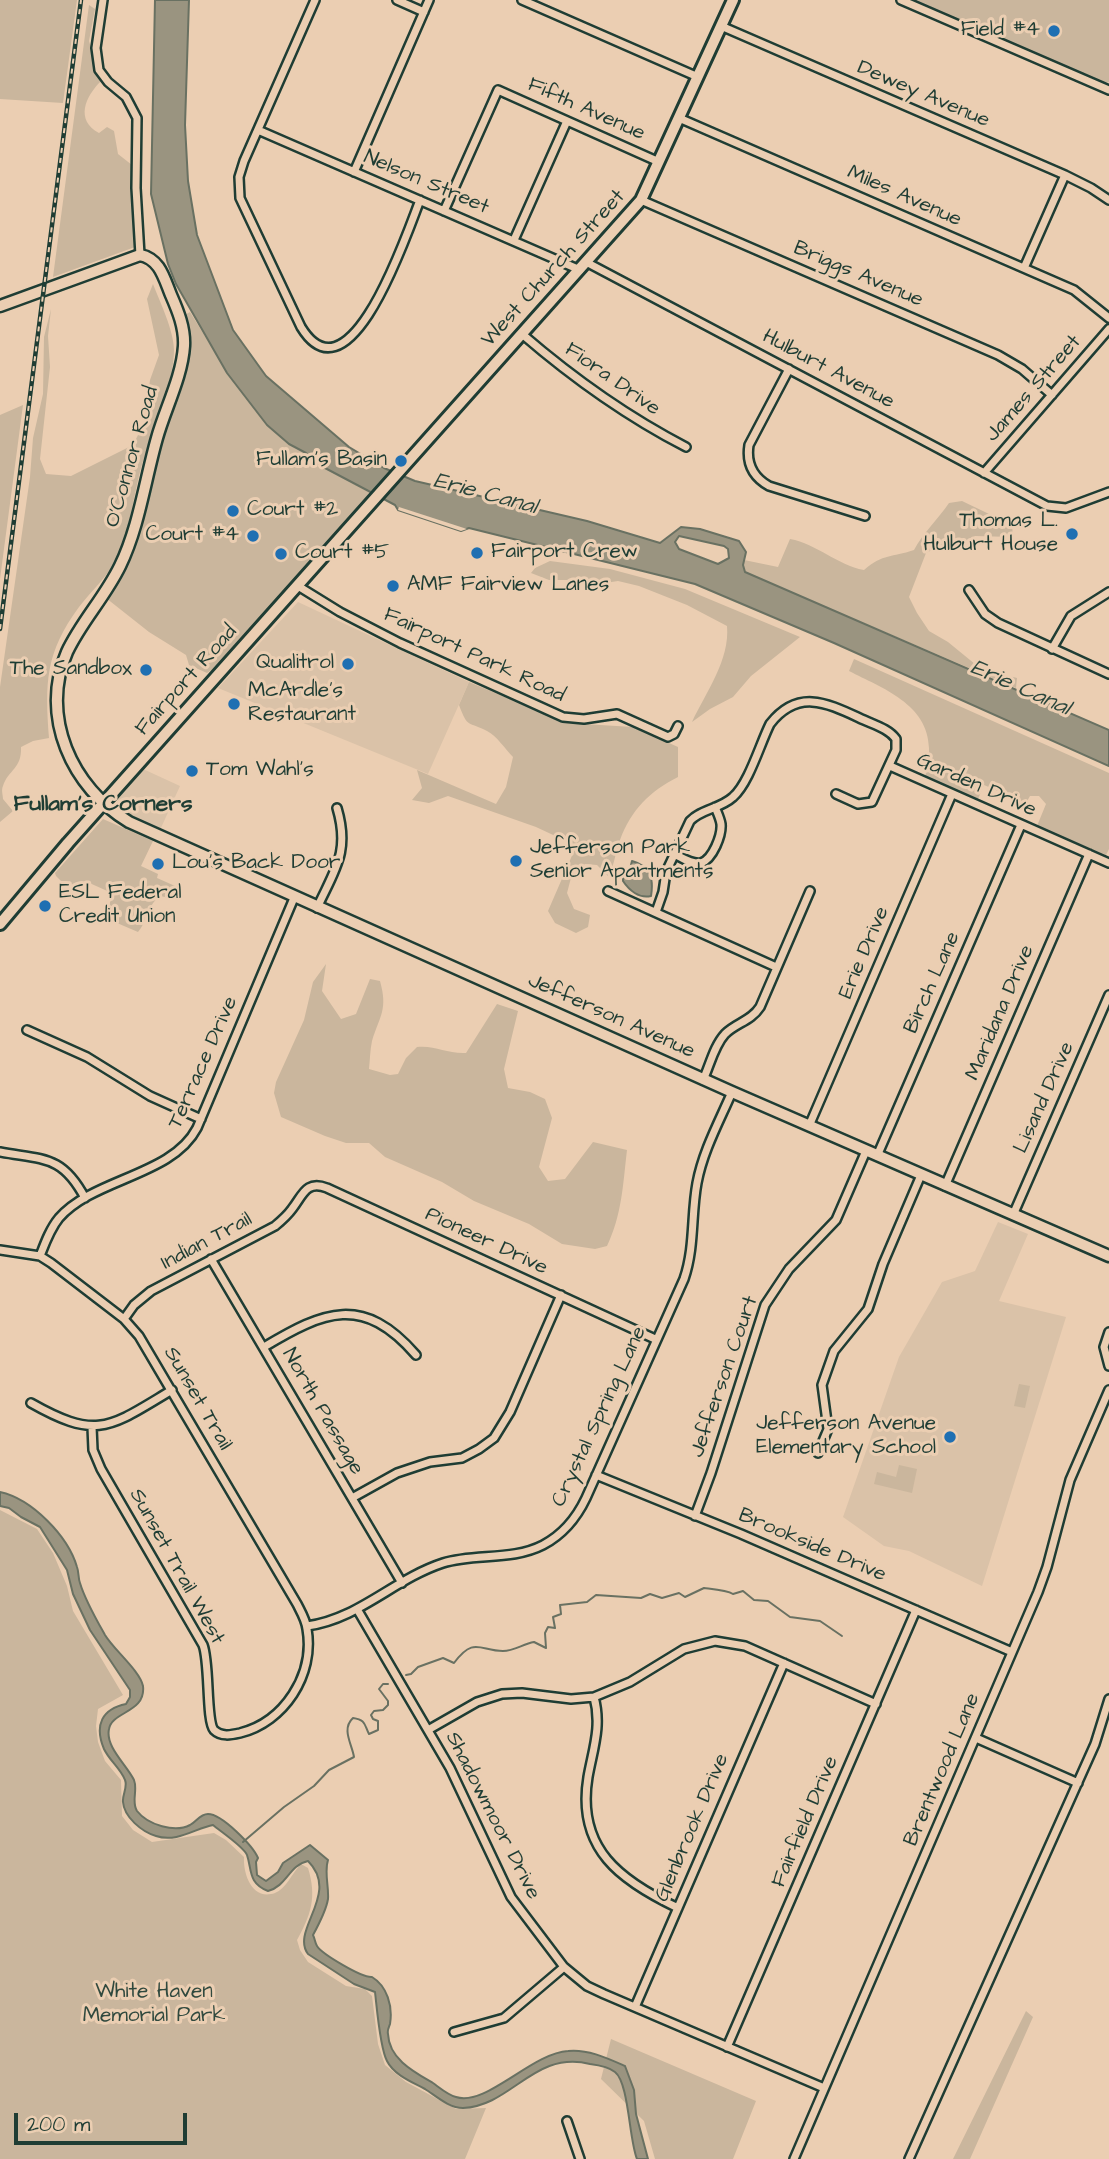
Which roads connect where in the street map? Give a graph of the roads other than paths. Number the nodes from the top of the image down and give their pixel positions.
1 (103, 0) edge
2 (315, 0) edge
3 (397, 0) edge
4 (429, 0) edge
5 (522, 0) edge
6 (733, 0) edge
7 (901, 0) edge
8 (424, 12) junction
9 (721, 26) junction
10 (698, 77) junction
11 (1109, 90) edge
12 (679, 118) junction
13 (567, 121) junction
14 (258, 130) junction
15 (659, 162) junction
16 (354, 172) junction
17 (1065, 175) junction
18 (420, 200) junction
19 (641, 200) junction
20 (1109, 200) edge
21 (444, 211) junction
22 (514, 240) junction
23 (140, 255) junction
24 (583, 266) junction
25 (1024, 268) junction
26 (0, 306) edge
27 (1109, 318) edge
28 (1109, 329) edge
29 (522, 334) junction
30 (789, 369) junction
31 (1052, 395) junction
32 (686, 447) dead end
33 (405, 466) joint
34 (985, 473) junction
35 (1109, 492) edge
36 (865, 516) dead end
37 (298, 586) junction
38 (969, 590) dead end
39 (1109, 592) edge
40 (1052, 649) junction
41 (1109, 674) edge
42 (678, 726) dead end
43 (890, 766) junction
44 (836, 794) dead end
45 (953, 794) junction
46 (103, 803) junction
47 (715, 807) junction
48 (337, 808) dead end
49 (1021, 825) junction
50 (674, 854) junction
51 (1089, 854) junction
52 (1109, 863) edge
53 (608, 891) dead end
54 (810, 891) dead end
55 (294, 898) junction
56 (317, 908) junction
57 (656, 912) junction
58 (0, 924) edge
59 (776, 967) junction
60 (1109, 995) edge
61 (27, 1030) dead end
62 (703, 1080) junction
63 (732, 1092) junction
64 (201, 1119) junction
65 (809, 1126) junction
66 (866, 1151) junction
67 (0, 1152) edge
68 (877, 1156) junction
69 (921, 1175) junction
70 (945, 1186) junction
71 (302, 1191) joint
72 (86, 1198) junction
73 (1013, 1216) junction
74 (0, 1250) edge
75 (40, 1256) junction
76 (1109, 1256) edge
77 (211, 1259) junction
78 (561, 1295) junction
79 (124, 1319) junction
80 (1109, 1332) edge
81 (655, 1339) junction
82 (264, 1348) junction
83 (416, 1355) dead end
84 (1109, 1366) edge
85 (172, 1390) junction
86 (1109, 1390) edge
87 (31, 1403) dead end
88 (92, 1427) junction
89 (818, 1453) dead end
90 (596, 1475) junction
91 (352, 1498) junction
92 (695, 1516) junction
93 (402, 1583) junction
94 (357, 1609) junction
95 (916, 1610) junction
96 (307, 1626) junction
97 (1012, 1652) junction
98 (784, 1663) junction
99 (594, 1697) junction
100 (1109, 1699) edge
101 (876, 1704) junction
102 (428, 1730) junction
103 (976, 1738) junction
104 (1078, 1783) junction
105 (678, 1908) junction
106 (564, 1967) junction
107 (635, 2007) junction
108 (454, 2032) dead end
109 (727, 2047) junction
110 (824, 2088) junction
111 (567, 2122) dead end
112 (580, 2159) edge
113 (794, 2159) edge
114 (909, 2159) edge

1 - 23 street
2 - 14 street
3 - 8 street
4 - 8 street
5 - 10 street
6 - 9 main road, West Church Street
7 - 11 street
8 - 16 street
9 - 10 main road, West Church Street
9 - 17 street, Dewey Avenue
10 - 12 main road, West Church Street
12 - 15 main road, West Church Street
12 - 25 street, Miles Avenue
13 - 15 street, Fifth Avenue
13 - 21 street, Fifth Avenue
13 - 22 street
14 - 16 street, Nelson Street
14 - 18 street
15 - 19 main road, West Church Street
16 - 18 street, Nelson Street
17 - 20 street, Dewey Avenue
17 - 25 street
18 - 21 street, Nelson Street
19 - 24 main road, West Church Street
19 - 31 street, Briggs Avenue
21 - 22 street, Nelson Street
22 - 24 street, Nelson Street
23 - 26 street
23 - 46 street, O'Connor Road
24 - 29 main road, West Church Street
24 - 30 street, Hulburt Avenue
25 - 27 street, Miles Avenue
28 - 31 street, James Street
29 - 32 street, Fiora Drive
29 - 33 main road, West Church Street
30 - 34 street, Hulburt Avenue
30 - 36 street
31 - 34 street, James Street
33 - 37 main road, Fairport Road
34 - 35 street, Hulburt Avenue
37 - 42 street, Fairport Park Road
37 - 46 main road, Fairport Road
38 - 40 street
39 - 40 street
40 - 41 street
43 - 44 street
43 - 45 street, Garden Drive
43 - 47 street, Garden Drive
45 - 49 street, Garden Drive
45 - 65 street, Erie Drive
46 - 55 street, Jefferson Avenue
46 - 58 main road, Fairport Road
47 - 50 street, Garden Drive
47 - 50 street
48 - 56 street
49 - 51 street, Garden Drive
49 - 68 street, Birch Lane
50 - 57 street, Garden Drive
51 - 52 street, Garden Drive
51 - 70 street, Maridana Drive
53 - 57 street
54 - 59 street
55 - 56 street, Jefferson Avenue
55 - 64 street, Terrace Drive
56 - 62 street, Jefferson Avenue
57 - 59 street
59 - 62 street
60 - 73 street, Lisand Drive
61 - 64 street
62 - 63 street, Jefferson Avenue
63 - 65 street, Jefferson Avenue
63 - 81 street, Crystal Spring Lane
64 - 72 street, Terrace Drive
65 - 66 street, Jefferson Avenue
66 - 68 street, Jefferson Avenue
66 - 92 street, Jefferson Court
67 - 72 street
68 - 69 street, Jefferson Avenue
69 - 70 street, Jefferson Avenue
69 - 89 street
70 - 73 street, Jefferson Avenue
71 - 77 street, Indian Trail
71 - 78 street, Pioneer Drive
72 - 75 street, Terrace Drive
73 - 76 street, Jefferson Avenue
74 - 75 street, Sunset Trail
75 - 79 street, Sunset Trail
77 - 79 street, Indian Trail
77 - 82 street, North Passage
78 - 81 street, Pioneer Drive
78 - 91 street
79 - 85 street, Sunset Trail
80 - 84 street
81 - 90 street, Crystal Spring Lane
82 - 83 street
82 - 91 street, North Passage
85 - 88 street
85 - 96 street, Sunset Trail
86 - 97 street, Brentwood Lane
87 - 88 street
88 - 96 street, Sunset Trail West
90 - 92 street, Brookside Drive
90 - 93 street, Crystal Spring Lane
91 - 93 street, North Passage
92 - 95 street, Brookside Drive
93 - 94 street, Crystal Spring Lane
94 - 96 street, Crystal Spring Lane
94 - 102 street, Shadowmoor Drive
95 - 97 street, Brookside Drive
95 - 101 street, Fairfield Drive
97 - 103 street, Brentwood Lane
98 - 99 street
98 - 101 street
98 - 105 street, Glenbrook Drive
99 - 102 street
99 - 105 street
100 - 104 street
101 - 109 street, Fairfield Drive
102 - 106 street, Shadowmoor Drive
103 - 104 street
103 - 110 street, Brentwood Lane
104 - 114 street
105 - 107 street, Glenbrook Drive
106 - 107 street, Shadowmoor Drive
106 - 108 street
107 - 109 street, Shadowmoor Drive
109 - 110 street, Shadowmoor Drive
110 - 113 street, Brentwood Lane
111 - 112 street

